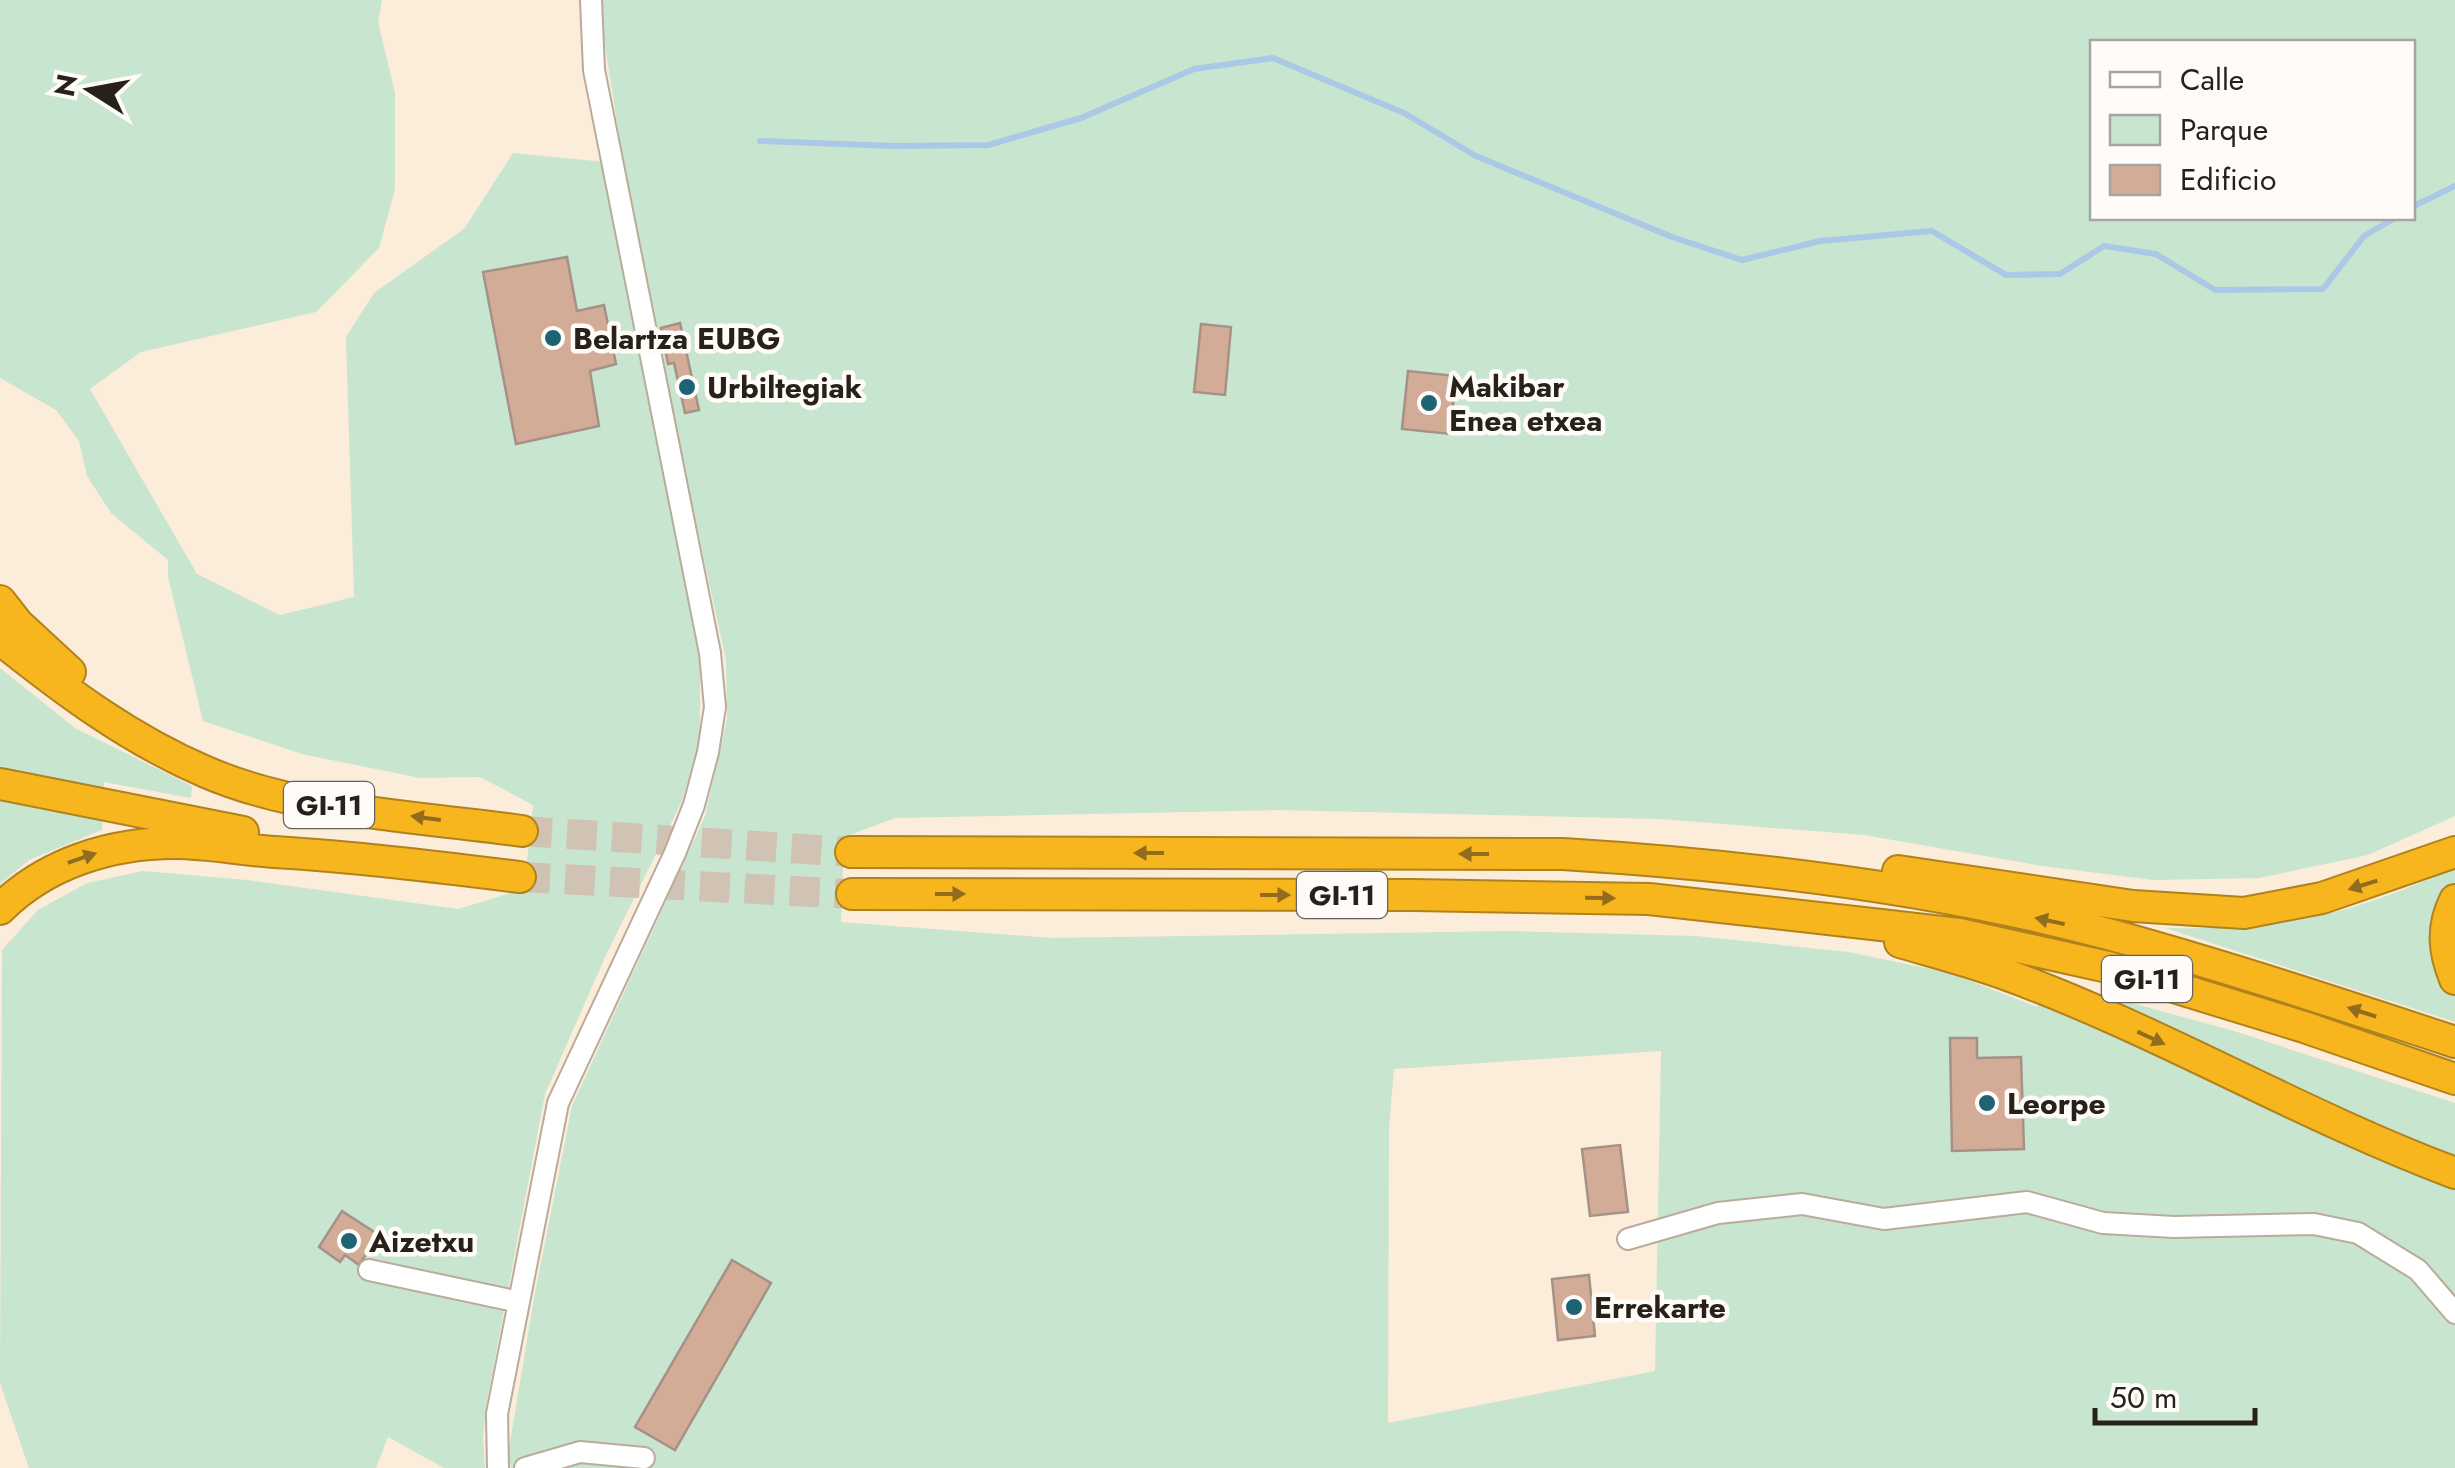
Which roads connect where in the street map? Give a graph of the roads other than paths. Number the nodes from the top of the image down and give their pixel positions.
1 (591, 0) edge
2 (0, 601) edge
3 (0, 639) edge
4 (146, 742) junction
5 (0, 784) edge
6 (522, 830) tunnel mouth
7 (851, 852) tunnel mouth
8 (2455, 852) edge
9 (373, 858) junction
10 (1641, 859) junction
11 (520, 877) tunnel mouth
12 (852, 894) tunnel mouth
13 (2455, 900) edge
14 (0, 909) edge
15 (1830, 920) junction
16 (2455, 980) edge
17 (2455, 1042) edge
18 (2455, 1079) edge
19 (2455, 1174) edge
20 (1628, 1239) dead end
21 (370, 1270) dead end
22 (518, 1302) junction
23 (2455, 1313) edge
24 (644, 1458) dead end
25 (498, 1468) edge
26 (526, 1468) edge

1 - 22 street
2 - 4 highway
3 - 4 highway, GI-11
6 -> 4 highway, GI-11
5 - 9 highway, GI-11
10 -> 7 highway, GI-11
8 -> 10 highway
9 - 11 highway, GI-11
14 -> 9 highway
17 -> 10 highway, GI-11
12 -> 15 highway, GI-11
13 - 16 highway
15 - 18 highway, GI-11
15 -> 19 highway
20 - 23 street
21 - 22 street
22 - 25 street
24 - 26 street

